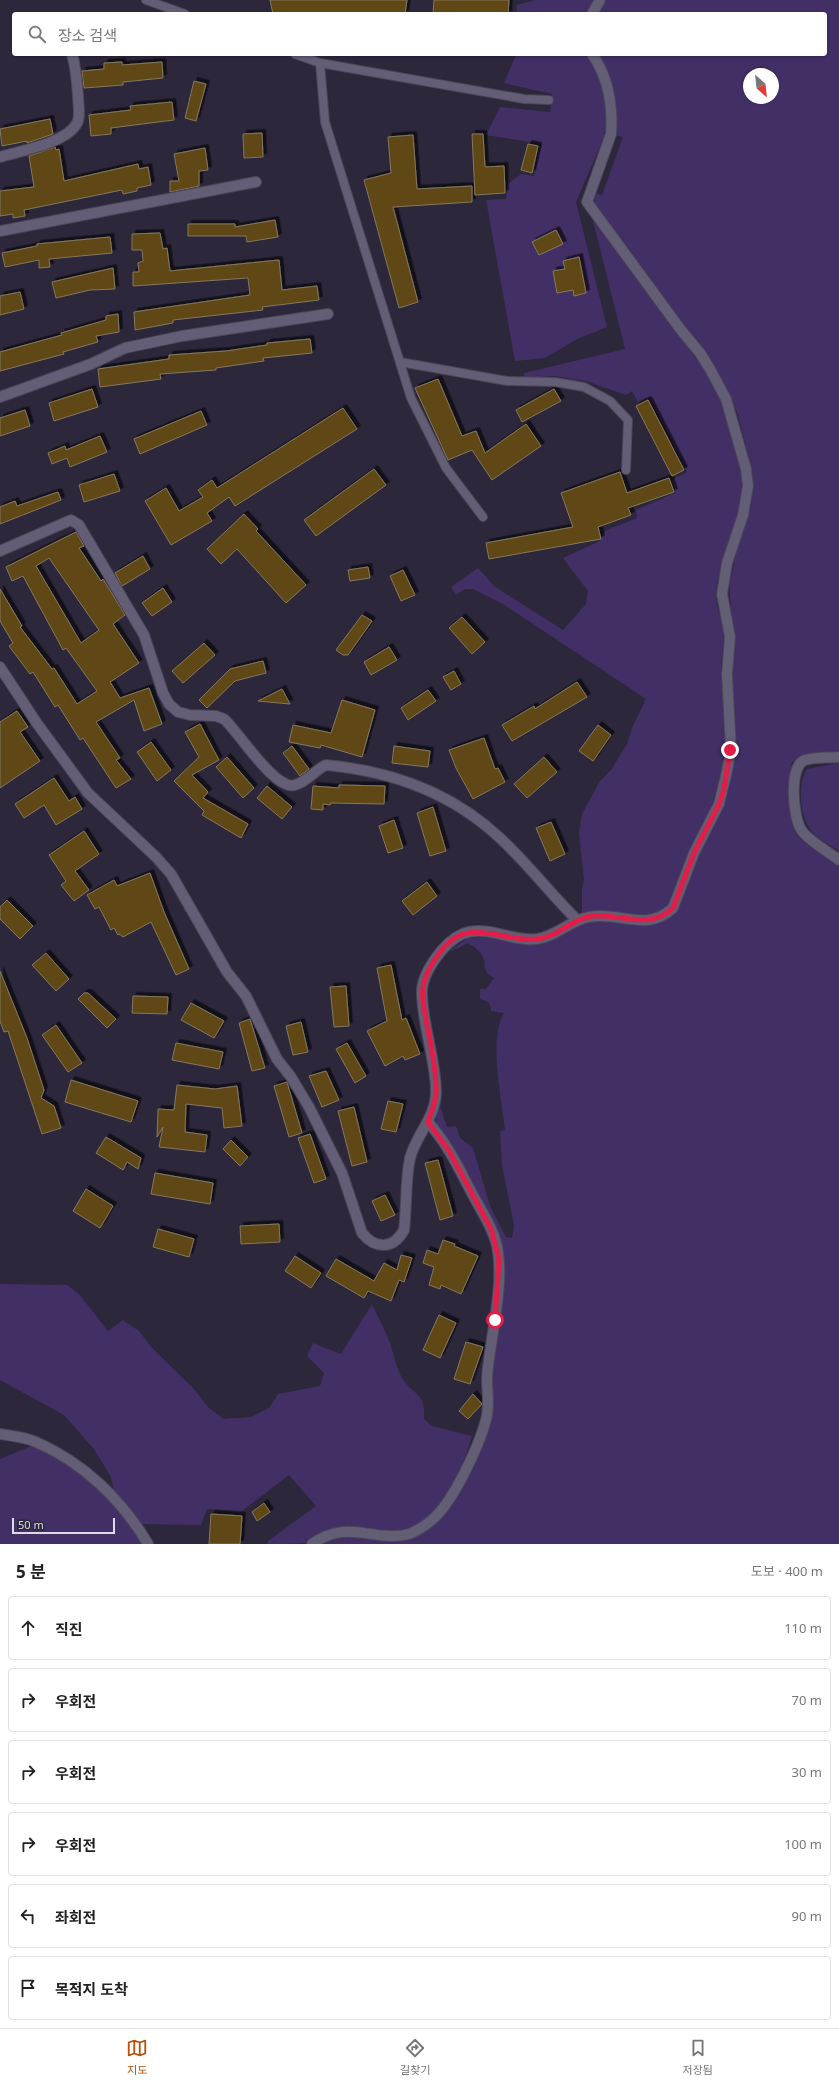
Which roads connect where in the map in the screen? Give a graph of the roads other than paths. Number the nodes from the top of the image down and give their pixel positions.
1 (146, 0) edge
2 (600, 0) edge
3 (179, 12) edge
4 (593, 12) edge
5 (73, 56) edge
6 (301, 56) edge
7 (593, 56) edge
8 (320, 63) junction
9 (549, 100) dead end
10 (0, 156) edge
11 (256, 182) dead end
12 (0, 231) edge
13 (328, 314) dead end
14 (400, 362) junction
15 (0, 397) edge
16 (626, 470) dead end
17 (483, 517) dead end
18 (0, 550) edge
19 (0, 668) edge
20 (839, 757) edge
21 (839, 860) edge
22 (576, 920) junction
23 (428, 1122) junction
24 (0, 1434) edge
25 (148, 1544) edge
26 (312, 1544) edge

1 - 3 lane
2 - 4 street
5 - 10 street
6 - 8 lane
7 - 22 street
8 - 9 lane
8 - 14 lane
11 - 12 street
13 - 15 street
14 - 16 lane
14 - 17 lane
18 - 22 street
19 - 23 street
20 - 21 street
22 - 23 street
23 - 26 street
24 - 25 street

